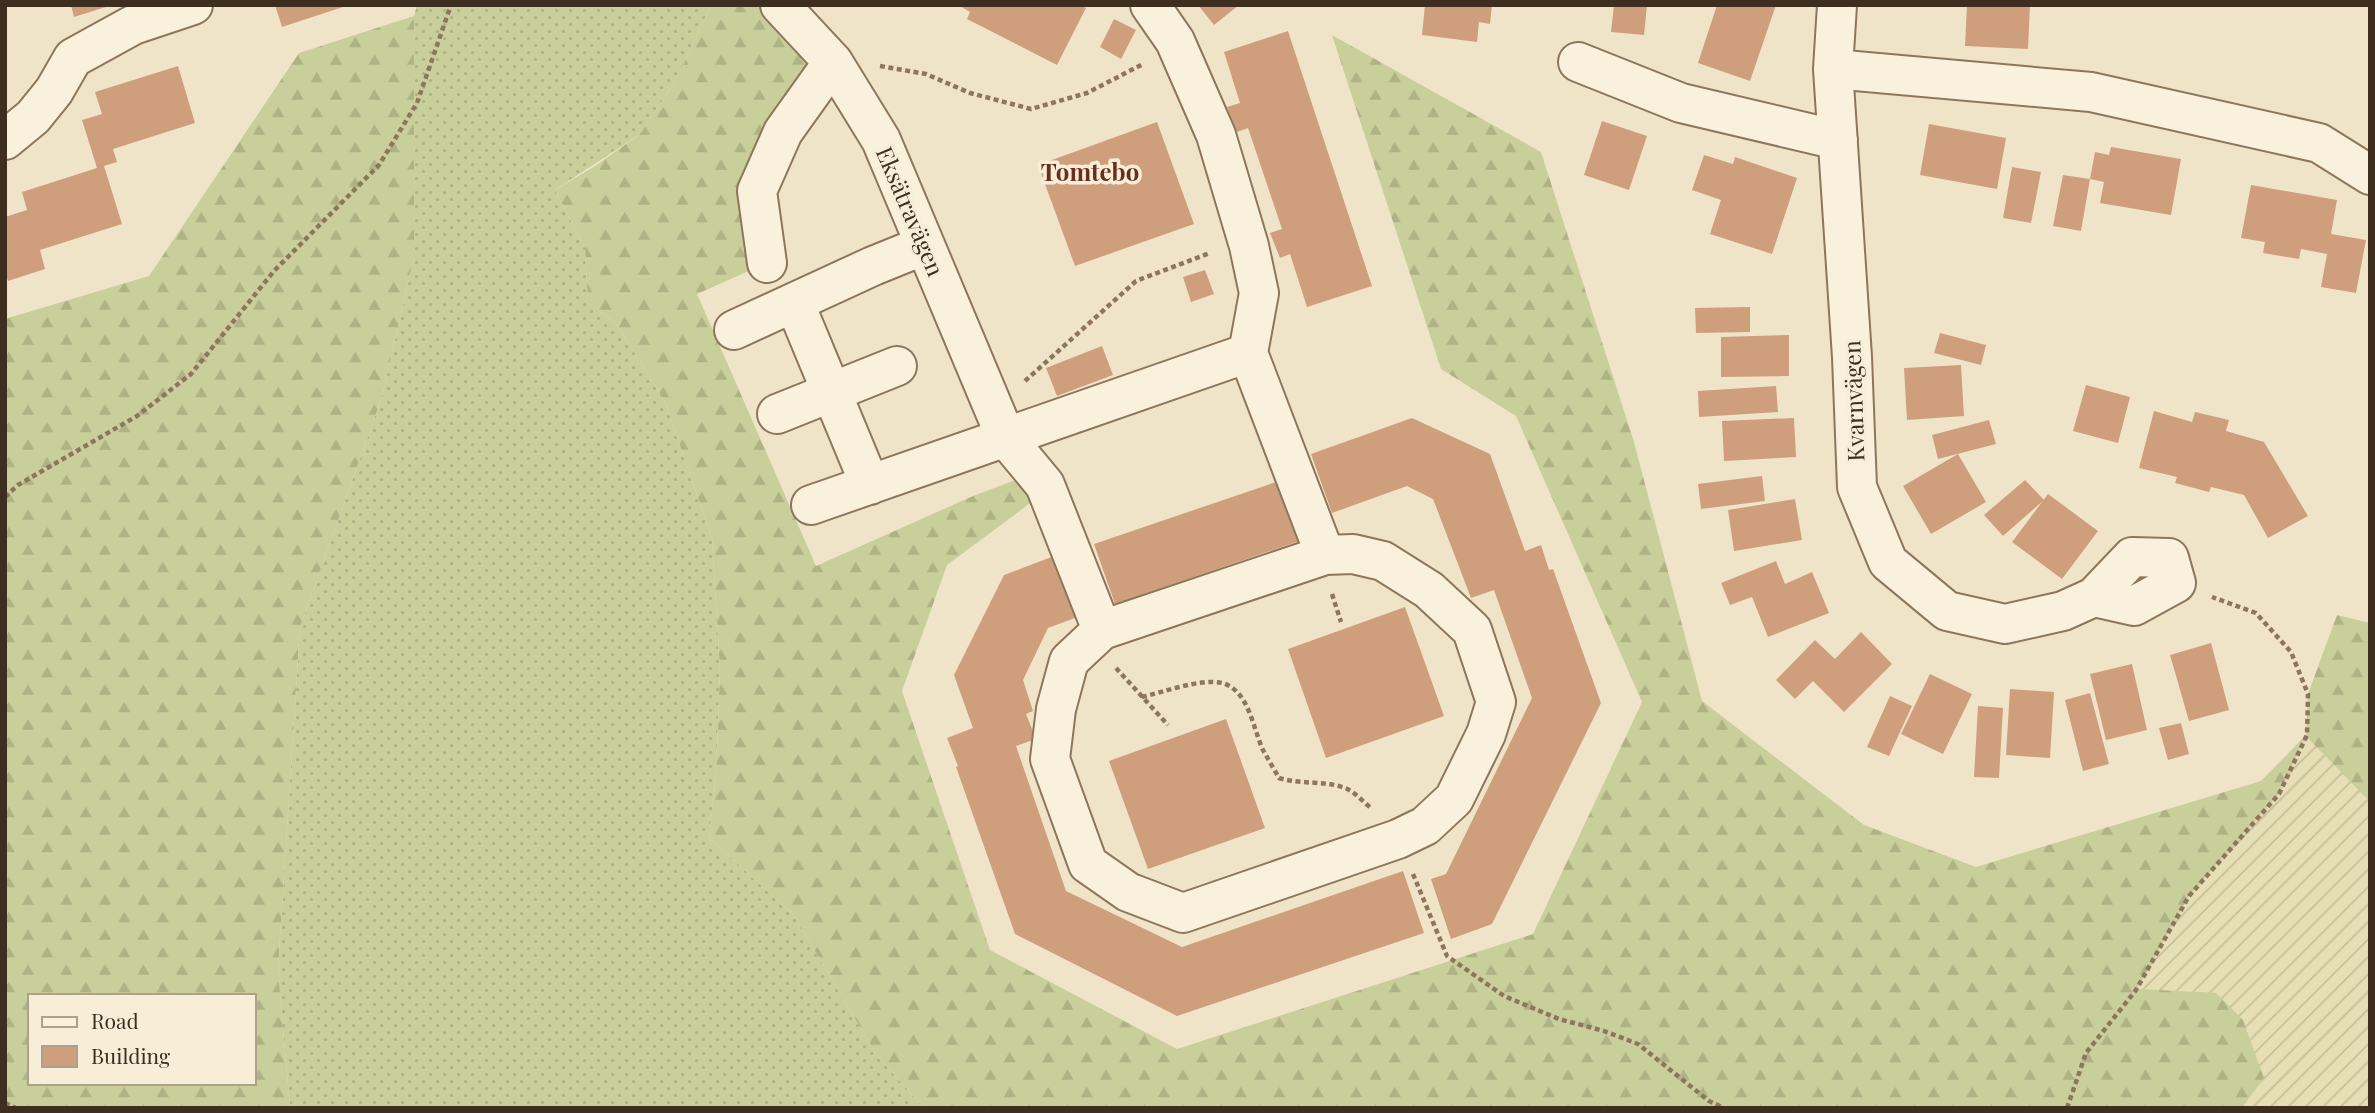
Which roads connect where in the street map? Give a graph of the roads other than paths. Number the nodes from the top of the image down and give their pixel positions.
1 (780, 5) edge
2 (1150, 5) edge
3 (1837, 5) edge
4 (181, 7) edge
5 (833, 62) junction
6 (1578, 62) dead end
7 (1833, 69) junction
8 (5, 140) edge
9 (1838, 140) junction
10 (2370, 175) edge
11 (925, 245) junction
12 (767, 263) dead end
13 (794, 304) junction
14 (734, 330) dead end
15 (1248, 353) junction
16 (897, 366) dead end
17 (832, 392) junction
18 (777, 414) dead end
19 (1000, 423) junction
20 (870, 485) junction
21 (811, 505) dead end
22 (1325, 555) junction
23 (2176, 583) road end
24 (1102, 630) junction

1 - 5 street, Eksätravägen
2 - 15 street
3 - 7 street, Kvarnvägen
4 - 8 street
5 - 11 street, Eksätravägen
5 - 12 street
6 - 9 street
7 - 9 street, Kvarnvägen
7 - 10 street
9 - 23 street, Kvarnvägen
11 - 13 street
11 - 19 street, Eksätravägen
13 - 14 street
13 - 17 street
15 - 19 street
15 - 22 street
16 - 17 street
17 - 18 street
17 - 20 street
19 - 20 street
19 - 24 street, Eksätravägen
20 - 21 street
22 - 24 street
22 - 24 street

